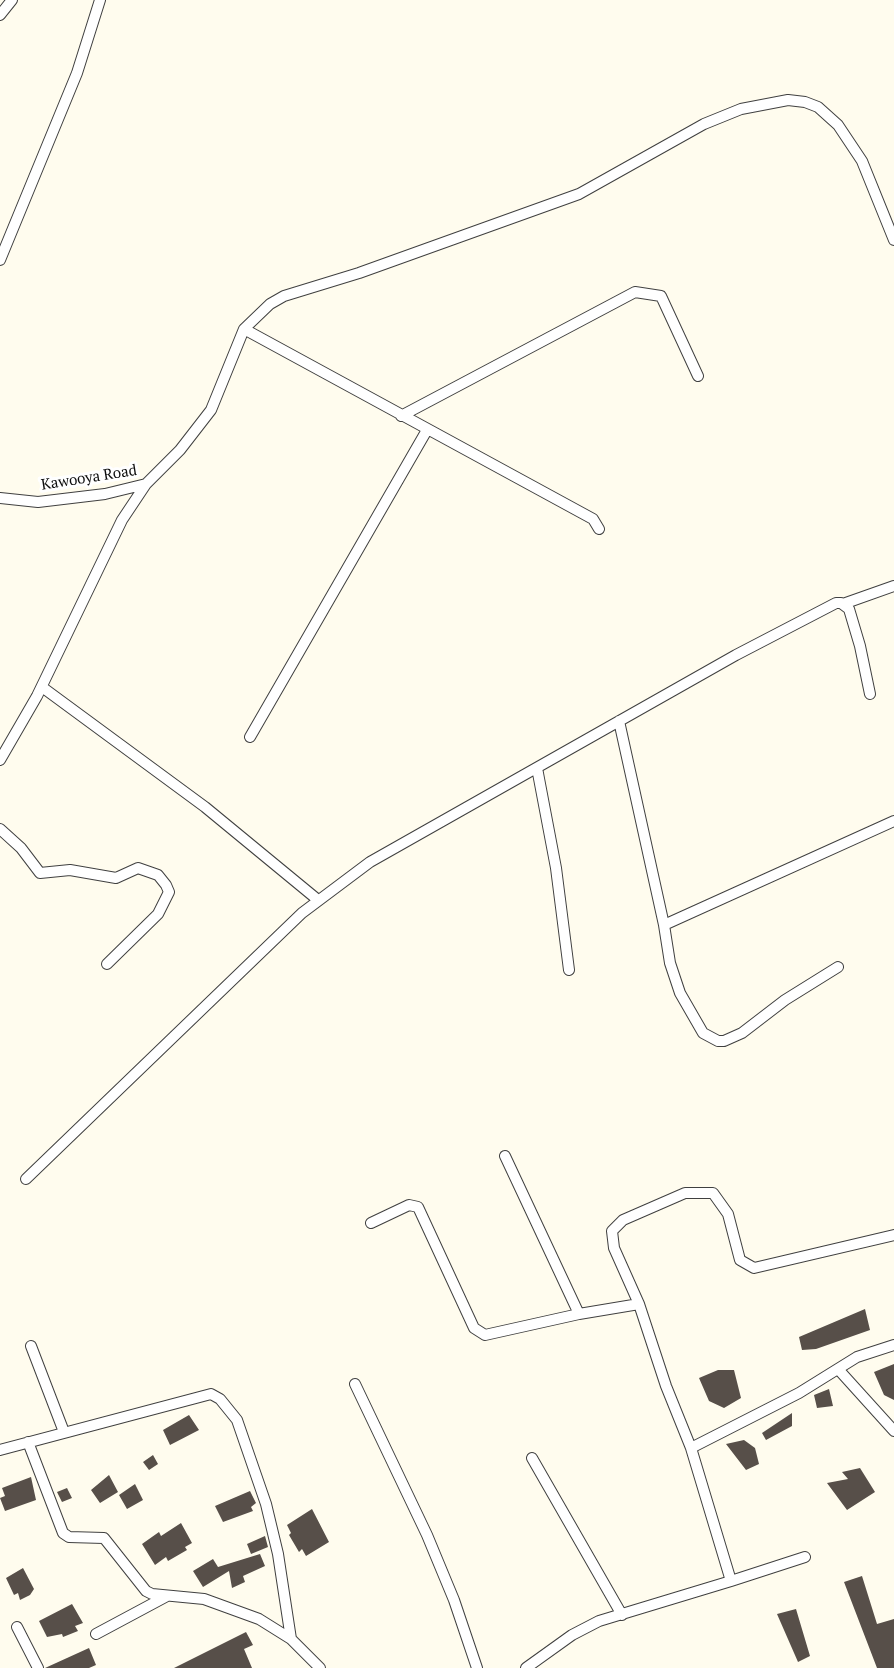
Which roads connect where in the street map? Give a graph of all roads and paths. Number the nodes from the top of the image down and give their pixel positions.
1 (12, 0) edge
2 (100, 0) edge
3 (0, 15) edge
4 (894, 240) edge
5 (0, 260) edge
6 (244, 329) junction
7 (698, 376) dead end
8 (401, 416) junction
9 (427, 430) junction
10 (147, 484) junction
11 (0, 498) edge
12 (599, 529) dead end
13 (894, 586) edge
14 (843, 604) junction
15 (42, 687) junction
16 (870, 694) dead end
17 (619, 721) junction
18 (250, 737) dead end
19 (0, 760) edge
20 (537, 768) junction
21 (894, 821) edge
22 (0, 829) edge
23 (318, 900) junction
24 (664, 925) junction
25 (107, 964) dead end
26 (838, 967) dead end
27 (569, 970) dead end
28 (505, 1156) dead end
29 (26, 1179) dead end
30 (371, 1223) dead end
31 (894, 1235) edge
32 (639, 1304) junction
33 (579, 1314) junction
34 (894, 1345) edge
35 (31, 1346) dead end
36 (838, 1369) junction
37 (355, 1384) dead end
38 (894, 1431) edge
39 (64, 1432) junction
40 (28, 1442) junction
41 (1, 1448) edge
42 (691, 1448) junction
43 (532, 1458) dead end
44 (805, 1557) dead end
45 (731, 1581) junction
46 (169, 1596) junction
47 (622, 1615) junction
48 (17, 1626) dead end
49 (96, 1634) dead end
50 (291, 1639) junction
51 (38, 1668) edge
52 (320, 1668) edge
53 (477, 1668) edge
54 (526, 1668) edge

1 - 3 street
2 - 5 street
4 - 6 street
6 - 8 street
6 - 10 street
7 - 8 street
8 - 9 street
9 - 12 street
9 - 18 street
10 - 11 street, Kawooya Road
10 - 15 street
13 - 14 street
14 - 16 street
14 - 17 street
15 - 19 street
15 - 23 street
17 - 20 street
17 - 24 street
20 - 23 street
20 - 27 street
21 - 24 street
22 - 25 street
23 - 29 street
24 - 26 street
28 - 33 street
30 - 33 street
31 - 32 street
32 - 33 street
32 - 42 street
34 - 36 street
35 - 39 street
36 - 38 street
36 - 42 street
37 - 53 street
39 - 40 street
39 - 50 street
40 - 41 street
40 - 46 street
42 - 45 street
43 - 47 street
44 - 45 street
45 - 47 street
46 - 49 street
46 - 50 street
47 - 54 street
48 - 51 street
50 - 52 street

